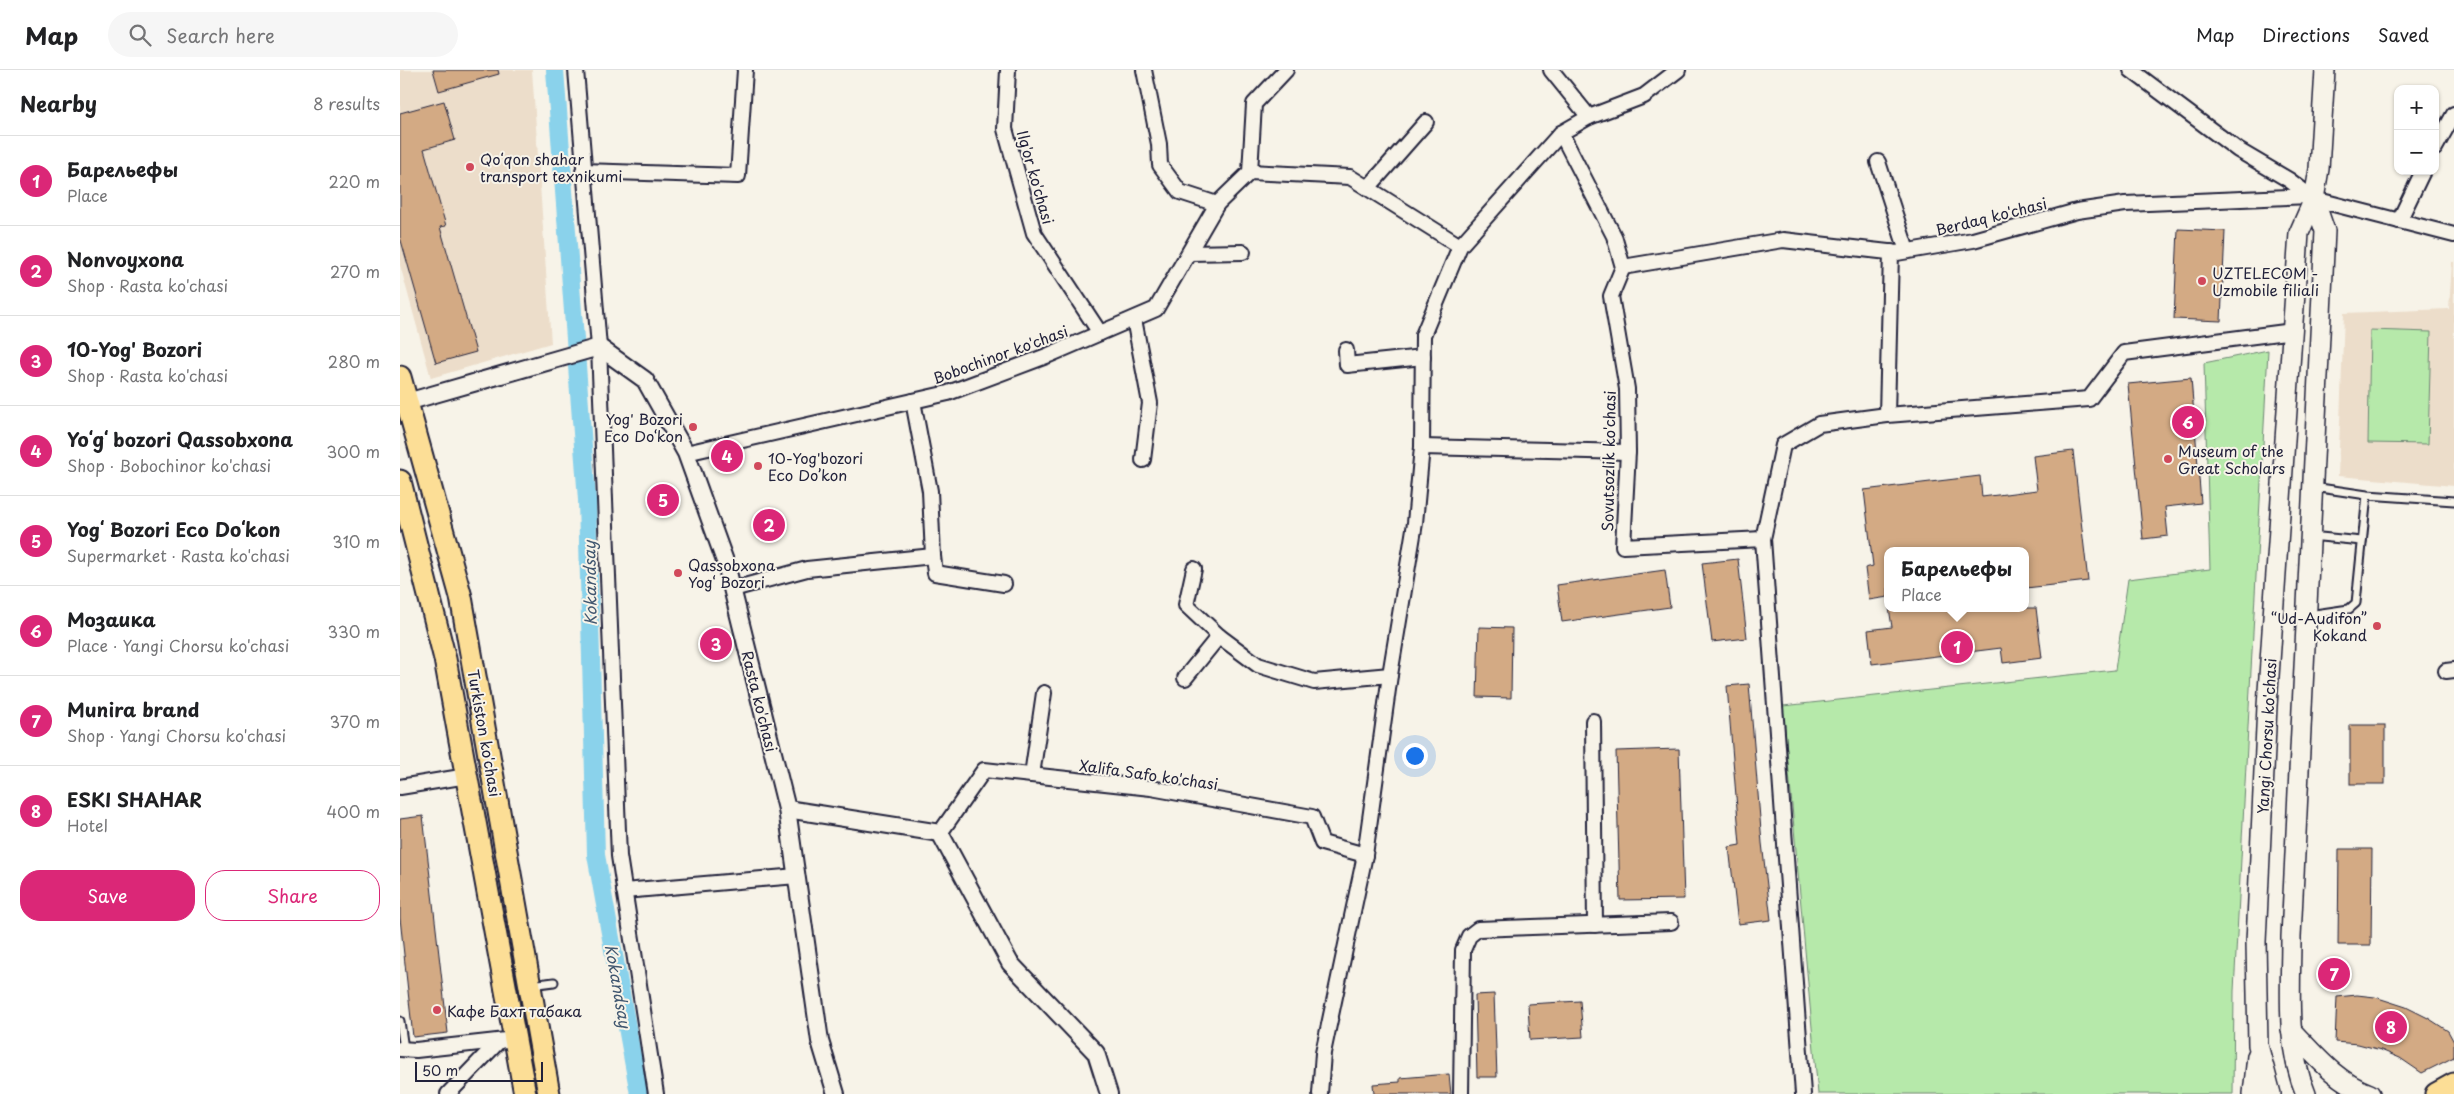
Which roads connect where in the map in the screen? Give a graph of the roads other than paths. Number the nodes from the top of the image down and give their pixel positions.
1 (576, 70) edge
2 (745, 70) edge
3 (1008, 70) edge
4 (1144, 70) edge
5 (1286, 70) edge
6 (1550, 70) edge
7 (1678, 70) edge
8 (2131, 70) edge
9 (2325, 70) edge
10 (2454, 114) edge
11 (1589, 117) junction
12 (1426, 122) dead end
13 (1561, 133) junction
14 (2439, 141) edge
15 (1878, 162) dead end
16 (583, 171) junction
17 (1250, 172) junction
18 (2422, 175) edge
19 (1368, 188) junction
20 (2312, 198) junction
21 (1217, 204) junction
22 (2399, 221) junction
23 (2454, 235) edge
24 (1460, 246) junction
25 (1907, 251) junction
26 (1243, 252) dead end
27 (1891, 252) junction
28 (1189, 253) junction
29 (1623, 267) junction
30 (1134, 319) junction
31 (2292, 331) junction
32 (1100, 333) junction
33 (599, 346) junction
34 (1346, 350) dead end
35 (1423, 357) junction
36 (400, 377) edge
37 (913, 401) junction
38 (403, 402) edge
39 (1887, 415) junction
40 (1422, 447) junction
41 (1628, 452) junction
42 (686, 453) junction
43 (1143, 460) dead end
44 (400, 481) edge
45 (2312, 487) junction
46 (2367, 495) junction
47 (2454, 501) edge
48 (2310, 536) junction
49 (1763, 539) junction
50 (2362, 541) junction
51 (933, 556) junction
52 (1194, 569) dead end
53 (1004, 584) dead end
54 (732, 589) junction
55 (2307, 615) junction
56 (1220, 636) junction
57 (1390, 675) junction
58 (1185, 678) dead end
59 (1044, 692) dead end
60 (1593, 721) dead end
61 (1032, 775) junction
62 (467, 776) junction
63 (400, 787) edge
64 (787, 809) junction
65 (940, 833) junction
66 (1365, 855) junction
67 (797, 876) junction
68 (624, 891) junction
69 (1671, 922) dead end
70 (1595, 925) junction
71 (554, 982) dead end
72 (530, 985) junction
73 (400, 1021) edge
74 (2291, 1030) junction
75 (507, 1040) junction
76 (2258, 1045) junction
77 (402, 1049) edge
78 (2454, 1084) edge
79 (448, 1094) edge
80 (525, 1094) edge
81 (549, 1094) edge
82 (656, 1094) edge
83 (836, 1094) edge
84 (1109, 1094) edge
85 (1320, 1094) edge
86 (1461, 1094) edge
87 (1803, 1094) edge
88 (2253, 1094) edge
89 (2272, 1094) edge
90 (2306, 1094) edge
91 (2370, 1094) edge
92 (2436, 1094) edge

1 - 16 street
2 - 16 street
3 - 32 street, Ilg'or ko'chasi
4 - 21 street
5 - 17 street
6 - 11 street
7 - 11 street
8 - 20 street
9 - 20 main road, Yangi Chorsu ko'chasi
10 - 14 street
11 - 13 street
12 - 19 street
13 - 24 street
13 - 29 street
15 - 25 street
16 - 33 street
17 - 19 street
17 - 21 street, Bobochinor ko'chasi
18 - 22 street
19 - 24 street
20 - 22 street
20 - 25 street, Berdaq ko'chasi
20 - 31 main road, Yangi Chorsu ko'chasi
20 - 45 main road, Yangi Chorsu ko'chasi
21 - 28 street, Bobochinor ko'chasi
22 - 23 street
24 - 35 street
25 - 27 street, Berdaq ko'chasi
26 - 28 street
27 - 29 street, Berdaq ko'chasi
27 - 39 street
28 - 30 street, Bobochinor ko'chasi
29 - 41 street, Sovutsozlik ko'chasi
30 - 32 street, Bobochinor ko'chasi
30 - 43 street
31 - 39 street
31 - 76 main road, Yangi Chorsu ko'chasi
32 - 37 street, Bobochinor ko'chasi
33 - 38 street
33 - 42 street, Rasta ko'chasi
33 - 68 street
34 - 35 street
35 - 40 street
36 - 38 main road, Turkiston ko'chasi
37 - 42 street, Bobochinor ko'chasi
37 - 51 street
38 - 72 main road, Turkiston ko'chasi
39 - 49 street
40 - 41 street
40 - 57 street
41 - 49 street, Sovutsozlik ko'chasi
42 - 54 street, Rasta ko'chasi
44 - 62 main road, Turkiston ko'chasi
45 - 46 lane
45 - 48 main road, Yangi Chorsu ko'chasi
46 - 47 lane
46 - 50 lane
48 - 50 lane
48 - 55 main road, Yangi Chorsu ko'chasi
49 - 87 street
50 - 55 lane
51 - 53 street
51 - 54 street
52 - 56 street
54 - 64 street, Rasta ko'chasi
55 - 74 main road, Yangi Chorsu ko'chasi
56 - 57 street
56 - 58 street
57 - 66 street
59 - 61 street
60 - 70 street
61 - 65 street, Xalifa Safo ko'chasi
61 - 66 street, Xalifa Safo ko'chasi
62 - 63 street
62 - 75 main road, Turkiston ko'chasi
64 - 65 street
64 - 67 street, Rasta ko'chasi
65 - 84 street
66 - 85 street
67 - 68 street
67 - 83 street, Rasta ko'chasi
68 - 82 street
69 - 70 street
70 - 86 street
71 - 72 lane
72 - 81 main road, Turkiston ko'chasi
73 - 77 lane
74 - 90 main road, Yangi Chorsu ko'chasi
74 - 91 main road
75 - 77 street
75 - 79 street
75 - 80 main road, Turkiston ko'chasi
76 - 88 main road
76 - 89 main road, Yangi Chorsu ko'chasi
78 - 92 main road

